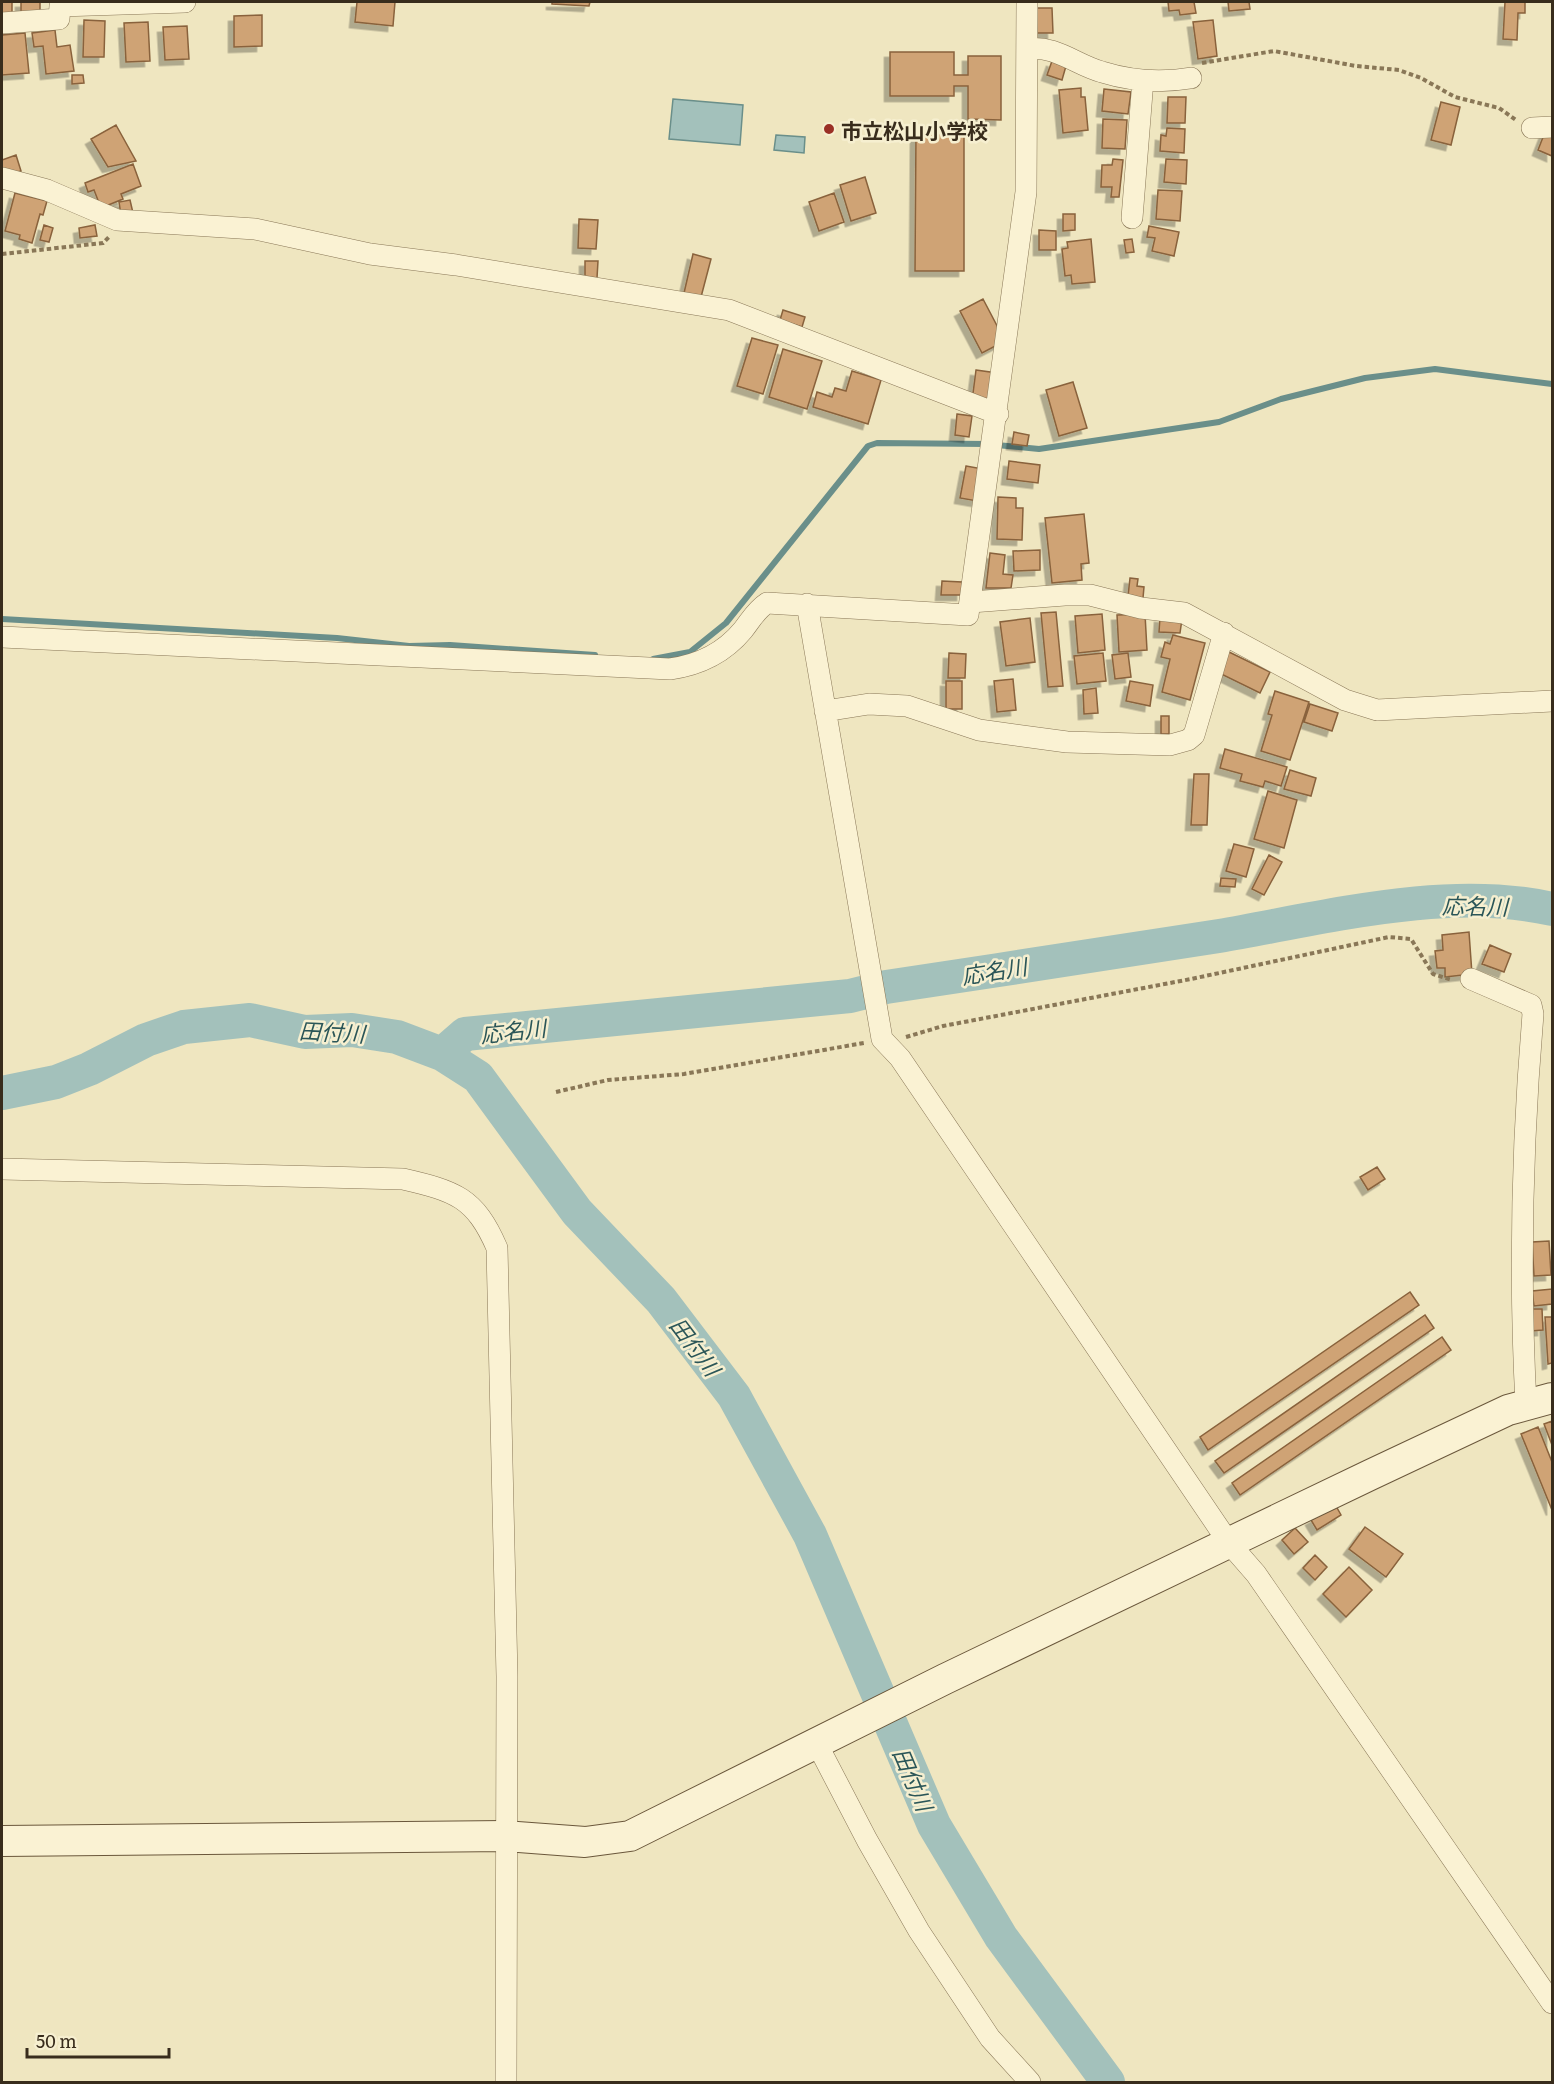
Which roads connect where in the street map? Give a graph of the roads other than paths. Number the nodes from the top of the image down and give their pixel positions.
1 (184, 2) edge
2 (1026, 2) edge
3 (2, 23) edge
4 (1027, 49) junction
5 (1188, 79) road end
6 (1143, 80) junction
7 (2, 178) edge
8 (1132, 218) dead end
9 (998, 414) junction
10 (971, 602) junction
11 (807, 604) junction
12 (1224, 633) junction
13 (2, 637) edge
14 (1552, 701) edge
15 (825, 711) junction
16 (1471, 979) road end
17 (2, 1169) edge
18 (1539, 1401) edge
19 (1229, 1543) junction
20 (830, 1737) junction
21 (505, 1836) junction
22 (2, 1841) edge
23 (1552, 2003) edge
24 (506, 2082) edge
25 (1030, 2082) edge

1 - 3 street
2 - 4 street
4 - 6 street
4 - 9 street
5 - 6 street
6 - 8 street
7 - 9 street
9 - 10 street
10 - 11 street
10 - 12 street
11 - 13 street
11 - 15 street
12 - 14 street
12 - 15 street
15 - 19 street
16 - 18 street
17 - 21 street
18 - 19 street
19 - 20 street
19 - 23 street
20 - 21 street
20 - 25 street
21 - 22 street
21 - 24 street

